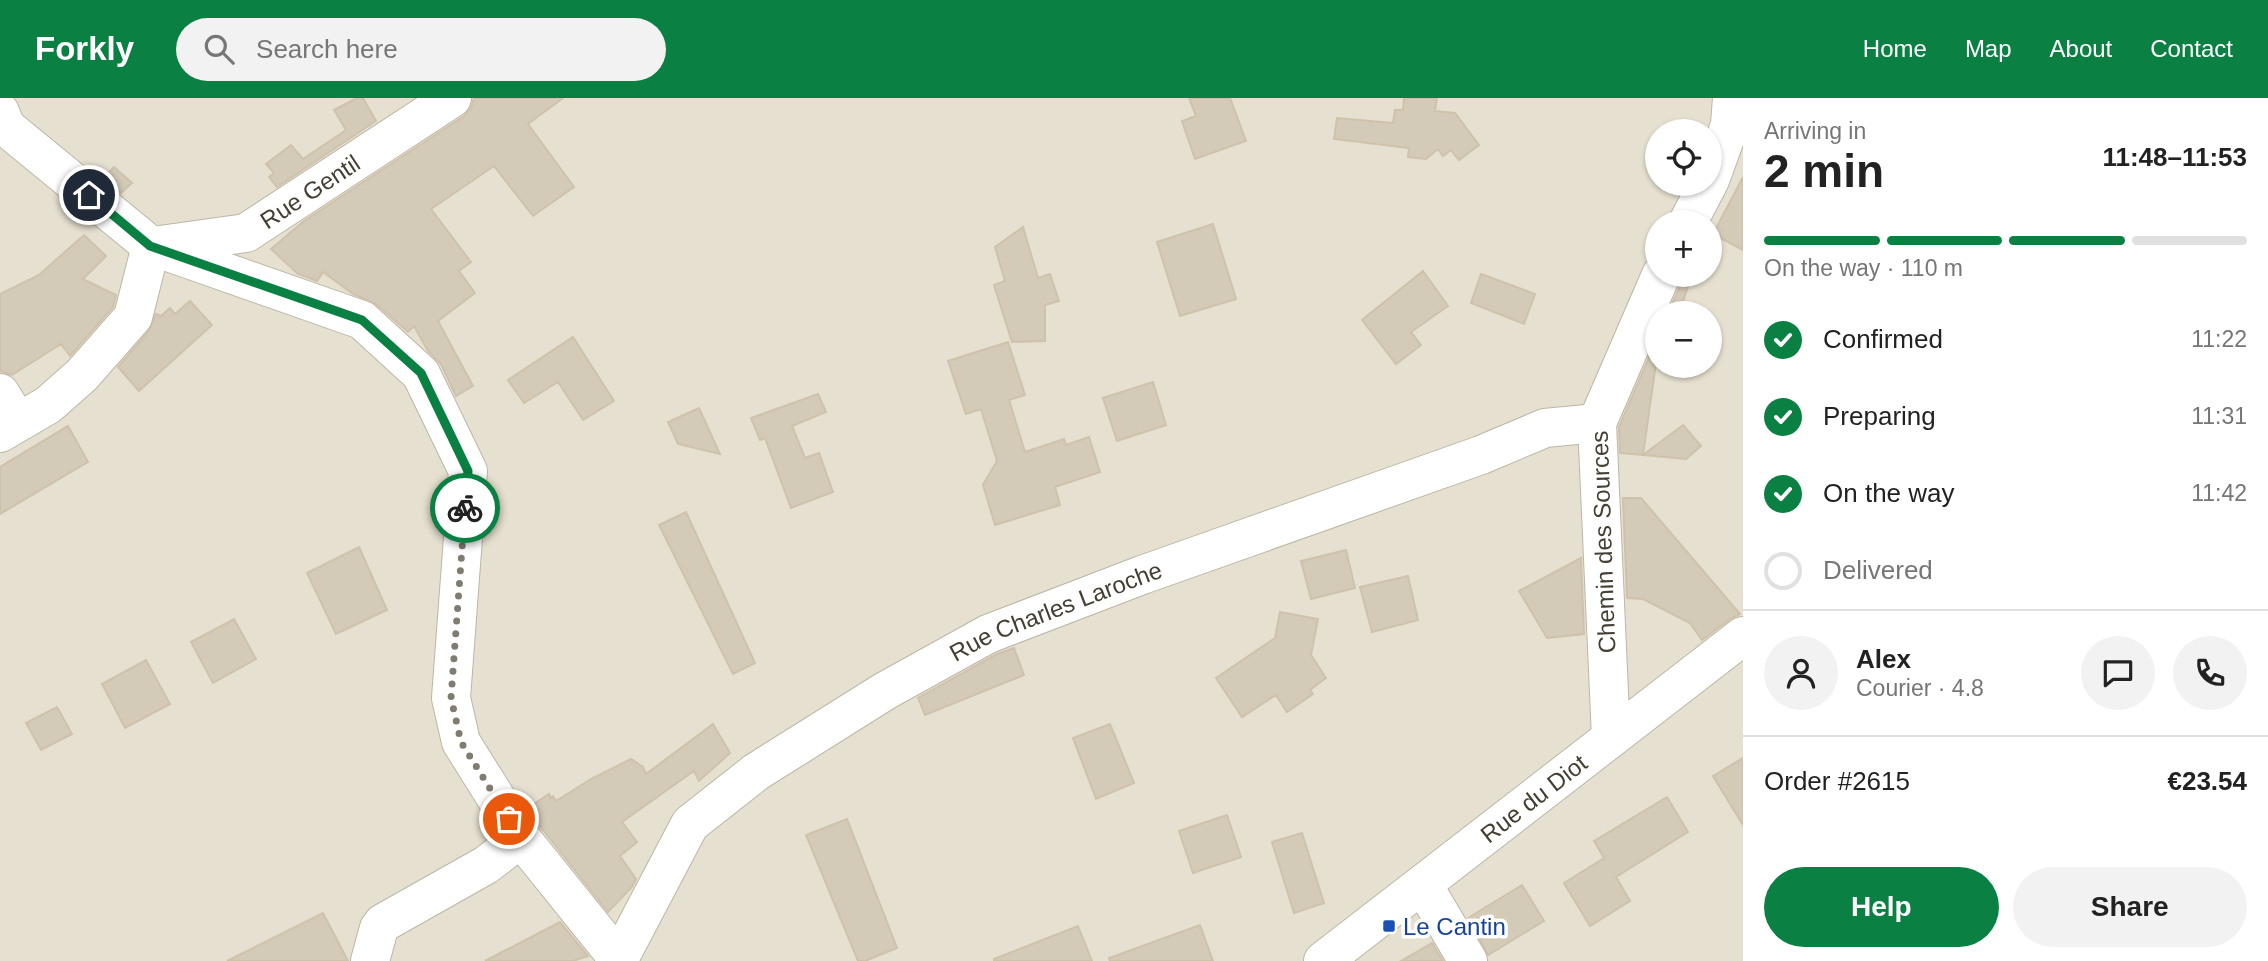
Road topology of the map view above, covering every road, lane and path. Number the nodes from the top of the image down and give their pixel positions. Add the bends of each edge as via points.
1 (452, 98) edge
2 (1732, 98) edge
3 (2, 122) edge
4 (1722, 147) edge
5 (150, 246) junction
6 (1656, 287) edge
7 (6, 416) edge
8 (1597, 423) junction
9 (1743, 636) edge
10 (1611, 738) junction
11 (522, 838) junction
12 (1423, 885) junction
13 (1330, 959) edge
14 (620, 960) edge
15 (370, 961) edge
16 (1468, 961) edge

1 - 5 street, Rue Gentil via 246,233
2 - 4 street
3 - 5 street
5 - 7 street via 133,317 82,375 48,405
5 - 11 street via 362,320 421,373 468,471 451,698 461,742
6 - 8 street, Chemin des Sources
8 - 10 street, Chemin des Sources
8 - 14 street, Rue Charles Laroche via 1545,428 988,634 885,691 757,772 690,824
9 - 10 street, Rue du Diot
10 - 12 street, Rue du Diot
11 - 14 street
11 - 15 street via 486,865 383,923
12 - 13 street, Rue du Diot
12 - 16 street

